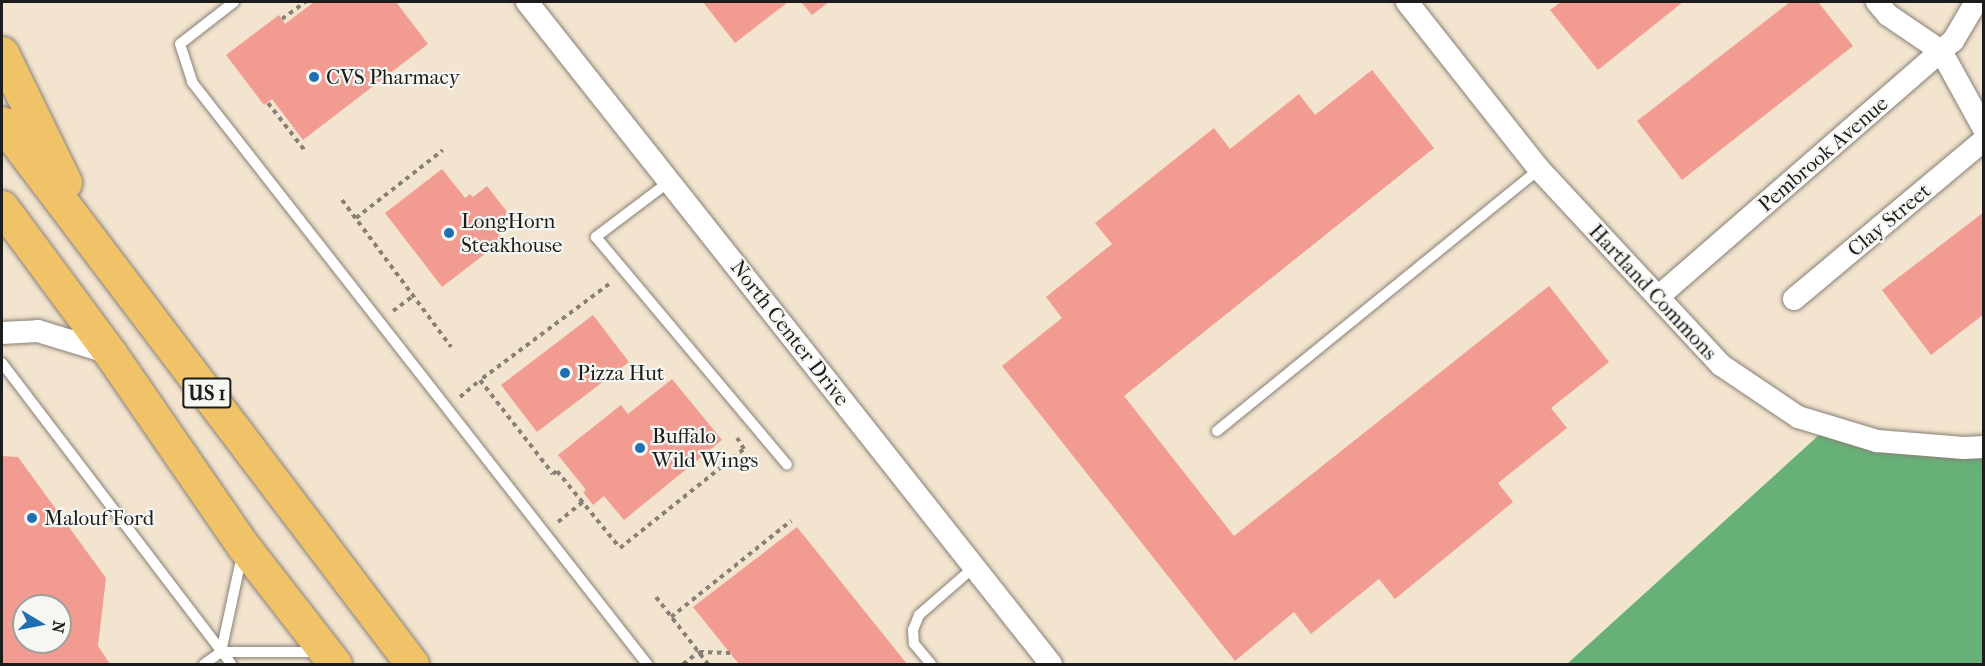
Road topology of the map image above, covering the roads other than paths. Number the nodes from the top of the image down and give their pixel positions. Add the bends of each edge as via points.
1 (234, 2) edge
2 (527, 2) edge
3 (1407, 2) edge
4 (1877, 2) edge
5 (1976, 2) edge
6 (1941, 51) junction
7 (2, 53) edge
8 (2, 123) edge
9 (1983, 129) edge
10 (1983, 140) edge
11 (1539, 169) junction
12 (670, 181) junction
13 (2, 207) edge
14 (97, 248) junction
15 (1658, 297) junction
16 (1794, 299) dead end
17 (2, 333) edge
18 (110, 352) junction
19 (2, 363) edge
20 (1217, 431) dead end
21 (1983, 447) edge
22 (787, 465) dead end
23 (244, 547) junction
24 (974, 568) junction
25 (221, 652) junction
26 (330, 658) edge
27 (204, 664) edge
28 (231, 664) edge
29 (412, 664) edge
30 (647, 664) edge
31 (931, 664) edge
32 (1051, 664) edge

1 - 30 lane via 180,44 192,82
2 - 12 street, North Center Drive
3 - 11 street, Hartland Commons
4 - 6 street via 1887,15
5 - 6 street, Pembrook Avenue via 1953,41
6 - 9 street
6 - 15 street, Pembrook Avenue
7 - 14 highway
8 - 14 highway, US 1
10 - 16 street, Clay Street
11 - 15 street, Hartland Commons
11 - 20 lane
12 - 22 lane via 596,237
12 - 24 street, North Center Drive
13 - 18 highway, US 1
14 - 29 highway, US 1
15 - 21 street, Hartland Commons via 1721,365 1798,417 1877,441
17 - 18 street via 38,332
18 - 23 highway, US 1
19 - 25 lane
23 - 25 lane
23 - 26 highway, US 1
24 - 31 lane via 919,615 913,630 914,644
24 - 32 street, North Center Drive
25 - 26 lane
25 - 27 lane
25 - 28 lane

